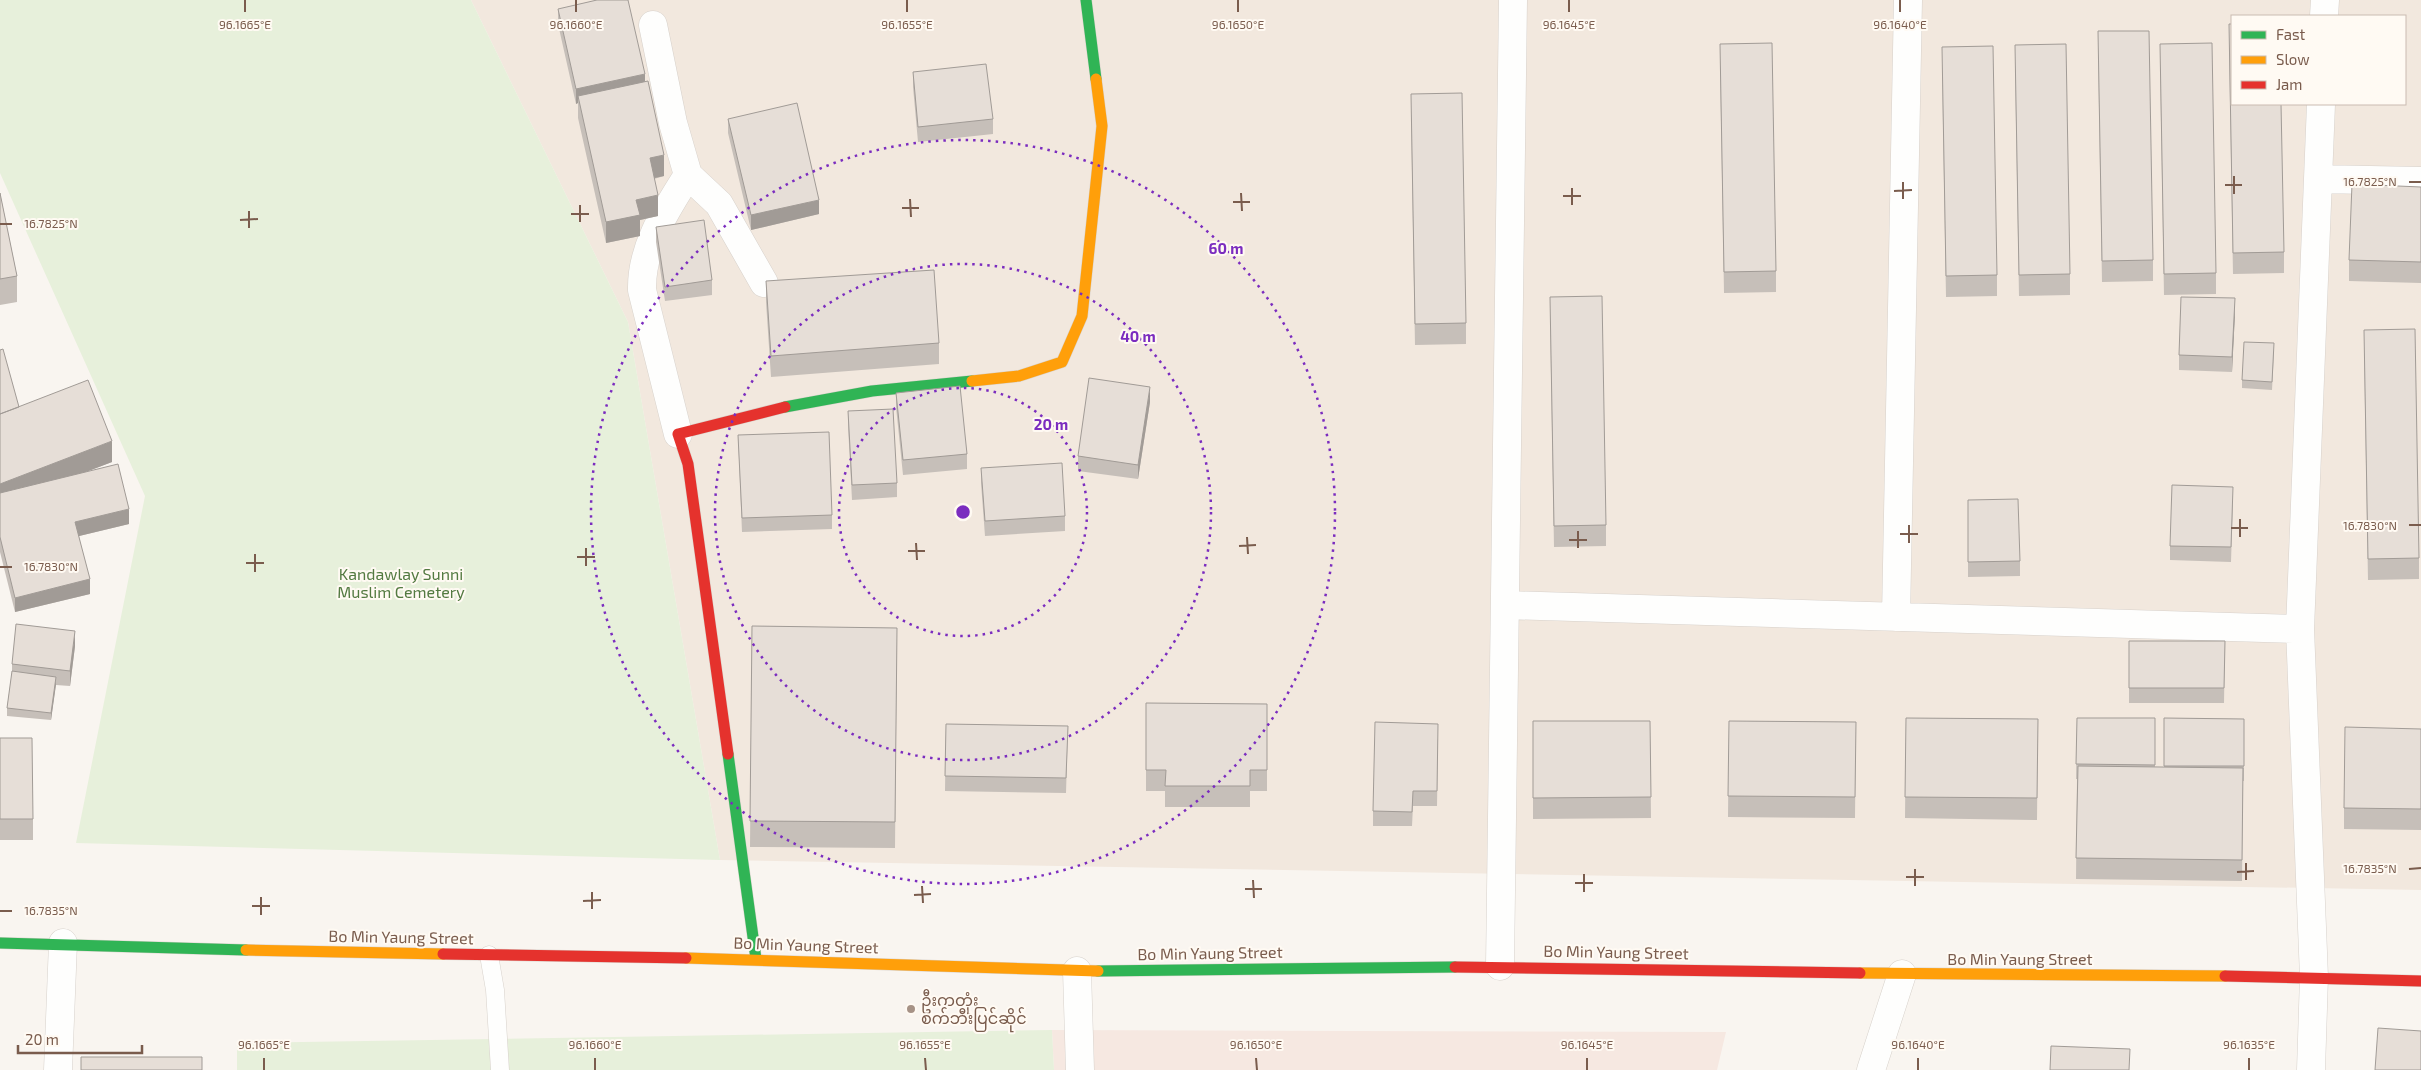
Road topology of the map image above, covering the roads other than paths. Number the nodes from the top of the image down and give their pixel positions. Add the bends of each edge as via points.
1 (1086, 0) edge
2 (1513, 0) edge
3 (1908, 0) edge
4 (2325, 0) edge
5 (2324, 15) edge
6 (653, 25) dead end
7 (2321, 105) edge
8 (688, 175) junction
9 (2318, 178) junction
10 (2421, 181) edge
11 (764, 283) edge
12 (678, 434) junction
13 (1504, 605) junction
14 (1896, 617) junction
15 (2300, 629) junction
16 (0, 943) edge
17 (63, 943) junction
18 (489, 955) junction
19 (756, 959) junction
20 (1500, 966) junction
21 (1077, 971) junction
22 (1902, 974) junction
23 (2314, 978) junction
24 (2421, 981) edge
25 (58, 1070) edge
26 (500, 1070) edge
27 (1080, 1070) edge
28 (1871, 1070) edge
29 (2312, 1070) edge

1 - 12 main road via 1102,126 1082,316 1062,362 1020,376 872,391 761,412
2 - 13 street
3 - 14 street
4 - 5 street
6 - 8 street via 673,123
7 - 9 street
8 - 11 street via 719,204
8 - 12 street via 653,237 642,273 642,290
9 - 10 street
9 - 15 street
12 - 19 main road via 688,464
13 - 14 street
13 - 20 street
14 - 15 street
15 - 23 street
16 - 17 main road, Bo Min Yaung Street
17 - 18 main road, Bo Min Yaung Street
17 - 25 street
18 - 19 main road, Bo Min Yaung Street
18 - 26 lane via 495,990
19 - 21 main road, Bo Min Yaung Street
20 - 21 main road, Bo Min Yaung Street
20 - 22 main road, Bo Min Yaung Street
21 - 27 street
22 - 23 main road, Bo Min Yaung Street
22 - 28 street
23 - 24 main road, Bo Min Yaung Street
23 - 29 street

